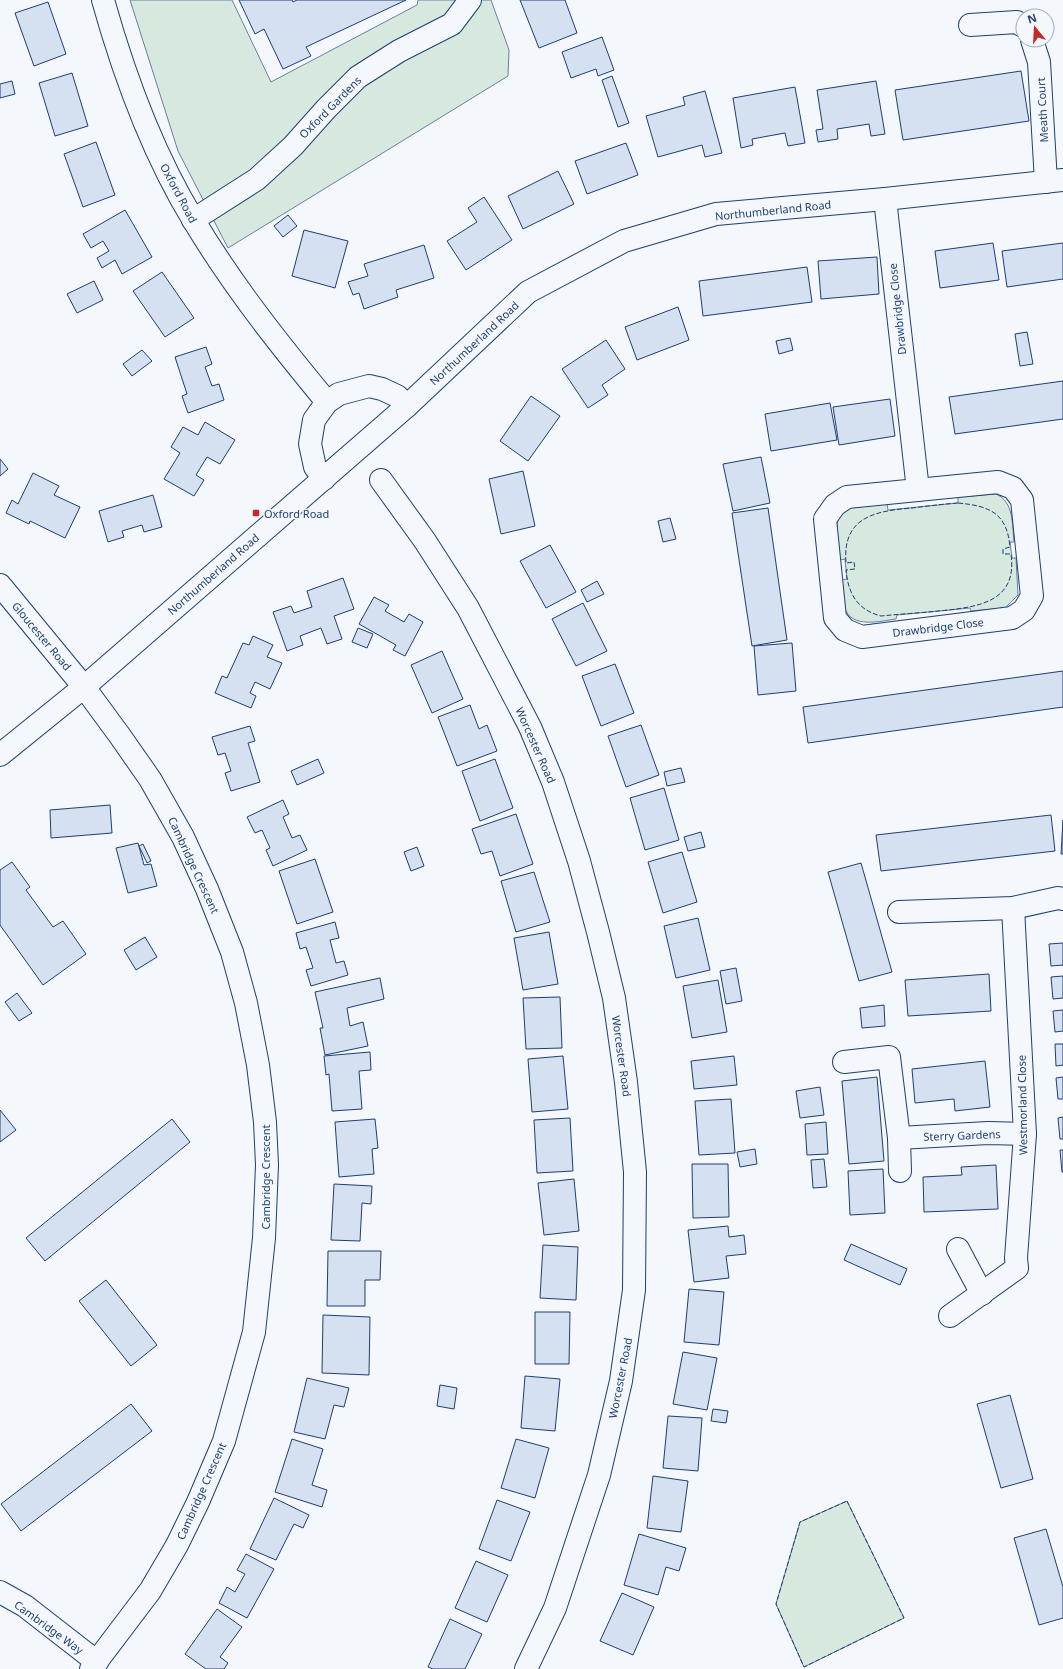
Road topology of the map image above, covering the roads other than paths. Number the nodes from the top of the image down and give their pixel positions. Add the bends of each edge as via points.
1 (103, 0) edge
2 (470, 0) edge
3 (1015, 22) edge
4 (970, 25) dead end
5 (1035, 48) edge
6 (1055, 181) edge
7 (885, 199) junction
8 (193, 220) junction
9 (327, 402) junction
10 (407, 406) junction
11 (324, 479) junction
12 (381, 480) dead end
13 (918, 490) junction
14 (0, 585) edge
15 (84, 686) junction
16 (0, 755) edge
17 (1063, 899) edge
18 (1014, 908) junction
19 (899, 912) dead end
20 (844, 1062) dead end
21 (1025, 1134) junction
22 (899, 1138) junction
23 (900, 1171) dead end
24 (958, 1248) dead end
25 (982, 1294) junction
26 (950, 1316) dead end
27 (0, 1592) edge
28 (94, 1666) edge
29 (526, 1669) edge

1 - 8 street, Oxford Road via 124,70 142,115
2 - 8 street, Oxford Gardens via 452,24 399,51 358,78 293,146 257,179
3 - 4 street
5 - 6 street, Meath Court via 1039,62
6 - 7 street, Northumberland Road
7 - 10 street, Northumberland Road via 716,214 624,240 528,292
7 - 13 street, Drawbridge Close
8 - 9 street, Oxford Road via 271,333
9 - 10 street via 339,394 369,386 397,396
9 - 11 street via 314,420 310,444 315,467
10 - 11 street, Northumberland Road
11 - 15 street, Northumberland Road
12 - 29 street, Worcester Road via 426,541 468,608 530,727 550,775 579,861 598,932 614,998 626,1082 635,1172 634,1290 621,1381 599,1475 555,1608
13 - 13 street, Drawbridge Close via 998,482 1013,488 1022,500 1032,596 1024,610 1012,618 862,637 845,630 835,618 825,519 835,505 847,497
14 - 15 street, Gloucester Road
15 - 16 street, Northumberland Road
15 - 28 street, Cambridge Crescent via 150,779 183,837 232,952 246,1003 258,1065 267,1165 264,1238 254,1332 224,1441 178,1545 150,1590
17 - 18 street
18 - 19 street
18 - 21 street, Westmorland Close
20 - 22 street via 890,1057
21 - 22 street, Sterry Gardens
21 - 25 street, Westmorland Close via 1017,1268
22 - 23 street
24 - 25 street
25 - 26 street, Westmorland Close
27 - 28 street, Cambridge Way via 24,1606

